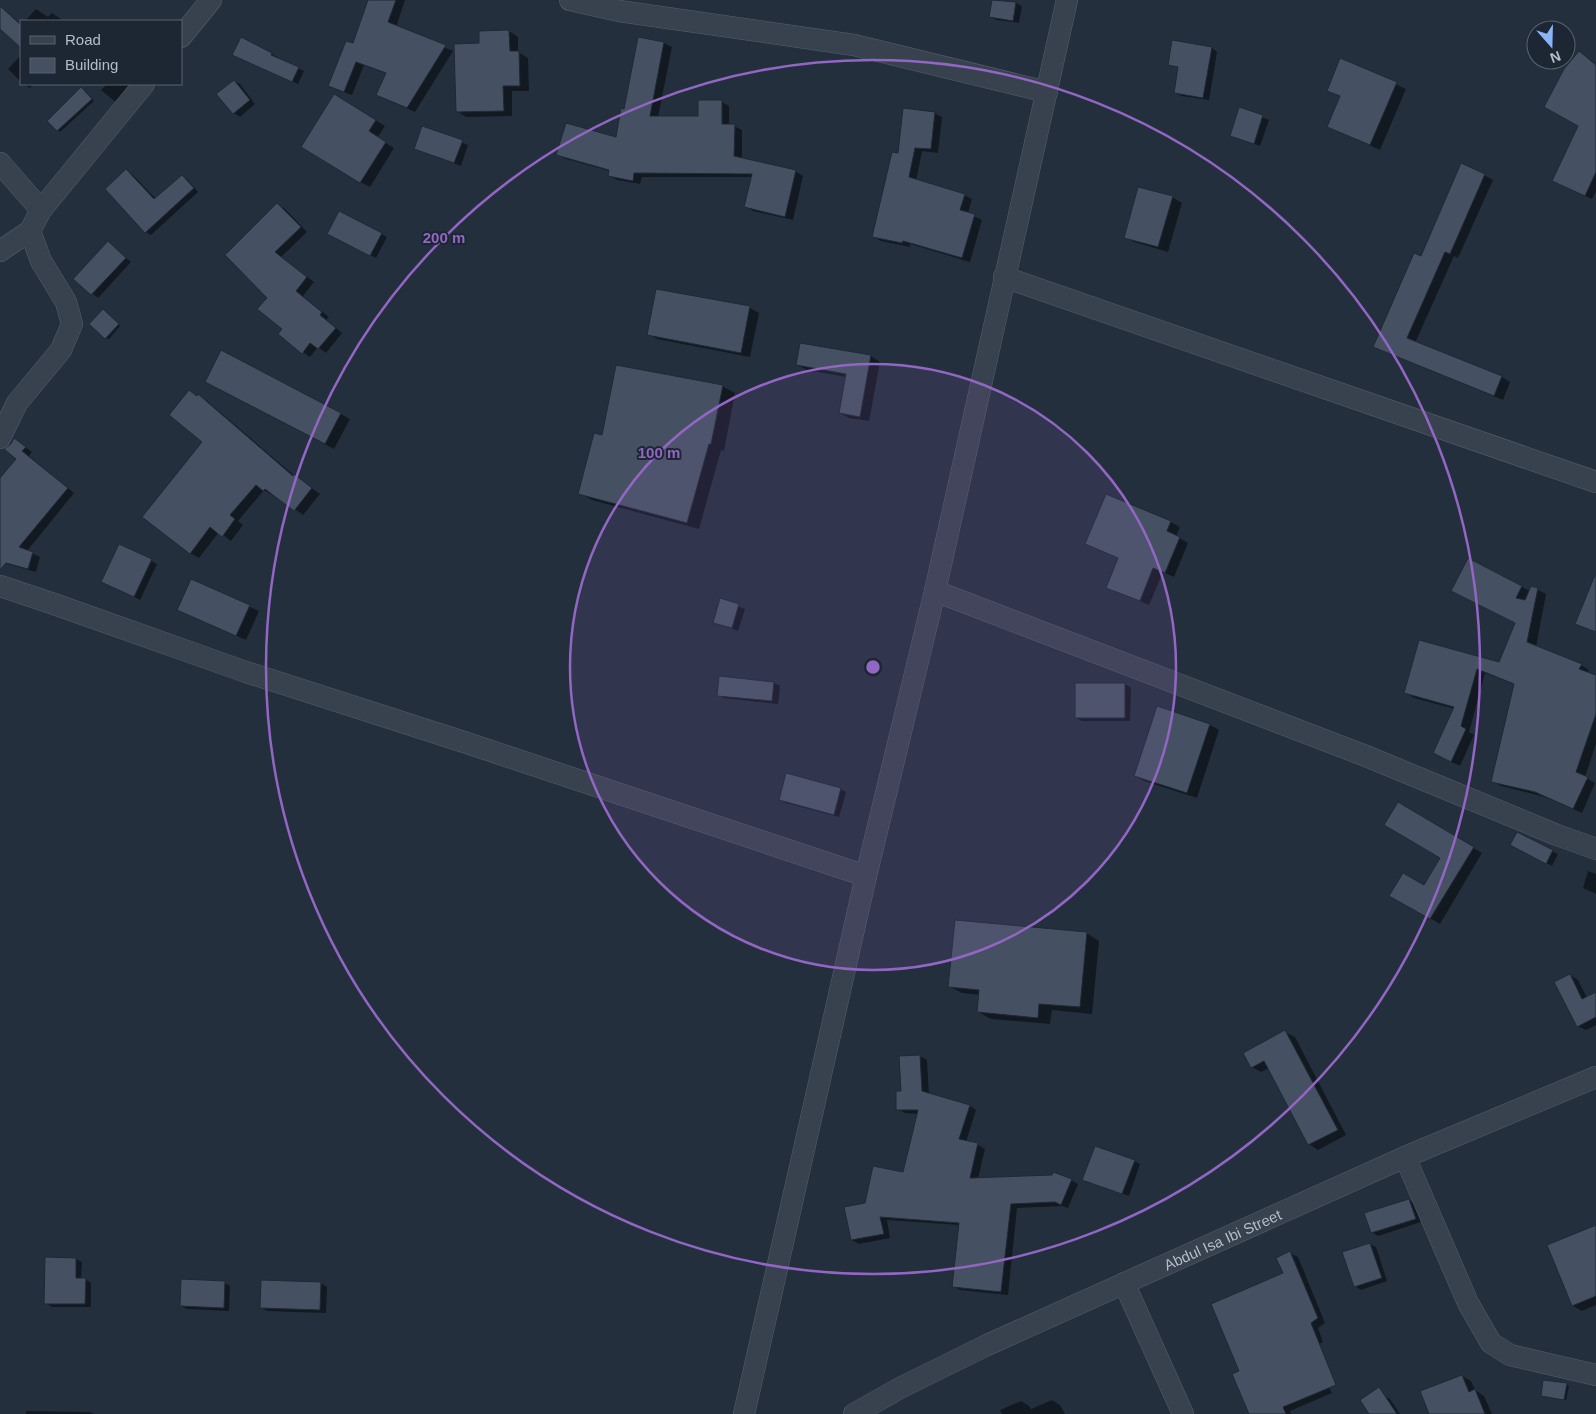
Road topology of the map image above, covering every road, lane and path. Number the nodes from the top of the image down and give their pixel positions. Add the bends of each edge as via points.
1 (210, 0) edge
2 (570, 0) edge
3 (1068, 0) edge
4 (620, 6) edge
5 (182, 37) edge
6 (143, 85) edge
7 (1047, 92) junction
8 (0, 163) edge
9 (40, 210) junction
10 (30, 231) junction
11 (0, 251) edge
12 (1004, 277) junction
13 (0, 438) edge
14 (1596, 482) edge
15 (0, 586) edge
16 (935, 591) junction
17 (1596, 849) edge
18 (866, 876) junction
19 (1596, 1077) edge
20 (1405, 1156) junction
21 (1124, 1284) junction
22 (1596, 1375) edge
23 (744, 1414) edge
24 (854, 1414) edge
25 (1183, 1414) edge

1 - 5 street
2 - 4 street
3 - 7 street
4 - 7 street via 854,45
6 - 9 street
7 - 12 street
8 - 9 street
9 - 10 street
10 - 11 street
10 - 13 street via 66,302 72,324 61,350 17,402
12 - 14 street
12 - 16 street
15 - 18 street via 246,672
16 - 17 street via 1347,749
16 - 18 street
18 - 23 street
19 - 20 street, Abdul Isa Ibi Street
20 - 21 street, Abdul Isa Ibi Street
20 - 22 street via 1468,1303 1491,1343 1510,1355
21 - 24 street, Abdul Isa Ibi Street via 934,1371
21 - 25 street

